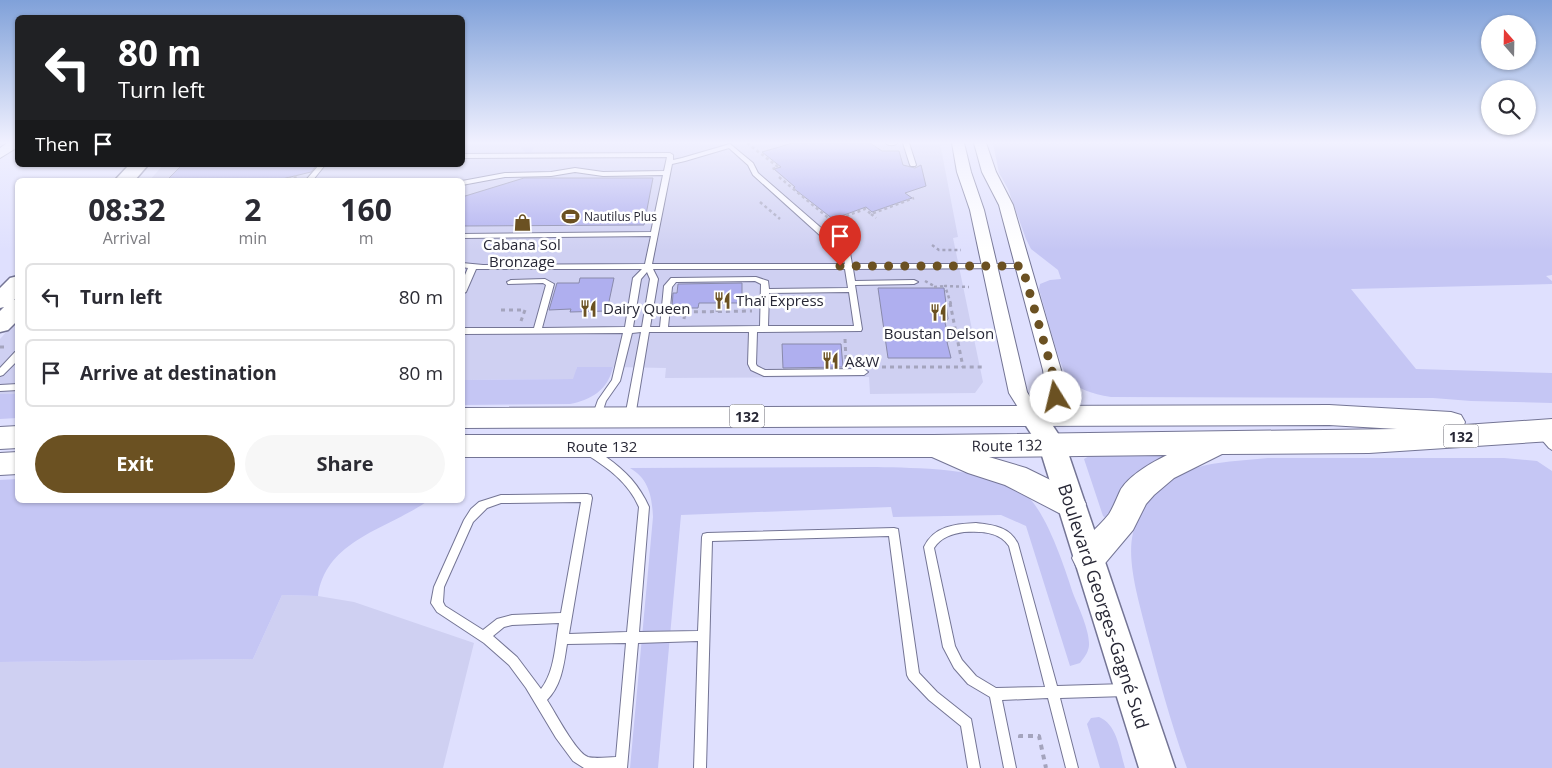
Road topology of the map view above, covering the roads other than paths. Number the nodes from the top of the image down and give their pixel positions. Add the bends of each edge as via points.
1 (484, 179) edge
2 (666, 179) edge
3 (761, 179) edge
4 (966, 179) edge
5 (992, 179) edge
6 (465, 182) edge
7 (655, 234) junction
8 (465, 236) edge
9 (465, 265) edge
10 (473, 266) junction
11 (850, 266) junction
12 (990, 266) junction
13 (1022, 266) junction
14 (648, 267) junction
15 (511, 282) dead end
16 (914, 282) dead end
17 (465, 285) edge
18 (852, 286) junction
19 (765, 291) junction
20 (11, 293) edge
21 (0, 325) edge
22 (764, 329) junction
23 (627, 330) junction
24 (645, 330) junction
25 (664, 330) junction
26 (753, 330) junction
27 (465, 331) edge
28 (537, 331) junction
29 (15, 357) edge
30 (864, 372) dead end
31 (0, 373) edge
32 (15, 387) edge
33 (0, 388) edge
34 (1043, 415) junction
35 (597, 417) junction
36 (630, 417) junction
37 (465, 418) edge
38 (1546, 432) edge
39 (15, 437) edge
40 (0, 438) edge
41 (1218, 443) junction
42 (1052, 444) junction
43 (465, 446) edge
44 (581, 446) junction
45 (933, 446) junction
46 (15, 463) edge
47 (0, 464) edge
48 (1070, 504) junction
49 (1089, 558) junction
50 (566, 618) junction
51 (705, 636) junction
52 (483, 637) junction
53 (633, 637) junction
54 (562, 639) junction
55 (1132, 690) junction
56 (1054, 692) junction
57 (995, 694) junction
58 (540, 699) junction
59 (622, 766) edge
60 (700, 768) edge
61 (974, 768) edge
62 (1010, 768) edge
63 (1072, 768) edge
64 (1157, 768) edge

1 - 6 lane
2 - 7 lane
3 - 11 lane via 846,252
4 - 12 street
5 - 13 street via 1006,205
7 - 8 lane
7 - 14 lane
9 - 10 lane
10 - 14 lane
10 - 17 lane
11 - 12 lane
11 - 14 lane
11 - 18 lane
12 - 13 lane
12 - 34 street via 1018,393
13 - 34 street via 1055,384
14 - 23 lane via 637,278
14 - 24 lane via 654,279
15 - 28 lane via 545,281 550,284
16 - 18 lane
18 - 19 lane
18 - 22 lane via 858,329
19 - 22 lane
19 - 25 lane via 765,284 756,279 674,280 668,286
20 - 21 street
22 - 26 lane
23 - 24 lane
23 - 28 lane
23 - 35 lane via 616,381 602,400
24 - 25 lane
24 - 36 lane
25 - 26 lane
26 - 30 lane via 752,364 764,373
27 - 28 lane
29 - 31 lane
32 - 33 lane
34 - 36 highway, Route 132 / 132
34 - 38 highway, Route 132 / 132 via 1329,415
34 - 42 street, Boulevard Georges-Gagné Sud
35 - 36 highway, Route 132 / 132
35 - 37 highway, Route 132 / 132
38 - 41 highway, Route 132 / 132 via 1369,442
39 - 40 highway
41 - 42 highway, Route 132 / 132
41 - 49 highway via 1163,470 1143,486 1133,497 1122,521
42 - 45 highway, Route 132 / 132
42 - 48 street, Boulevard Georges-Gagné Sud
43 - 44 highway, Route 132 / 132
44 - 45 highway, Route 132 / 132
44 - 53 lane via 626,477 644,507
45 - 48 highway via 1016,476
46 - 47 highway
48 - 49 street, Boulevard Georges-Gagné Sud
49 - 55 street, Boulevard Georges-Gagné Sud
50 - 52 lane via 512,620 501,623
50 - 52 lane via 587,498 501,499 483,506 469,520 437,596 441,609
50 - 54 lane
51 - 53 lane
51 - 60 lane
51 - 61 lane via 707,537 894,532 914,675 933,696 967,723
52 - 58 lane via 513,661
53 - 54 lane
53 - 59 lane
54 - 58 lane via 556,674 548,693
55 - 56 lane
55 - 64 street, Boulevard Georges-Gagné Sud
56 - 57 lane
56 - 57 lane via 1012,542 997,530 948,530 934,538 929,548 949,647 966,674
56 - 63 lane
57 - 62 lane
58 - 59 lane via 577,757 587,762

